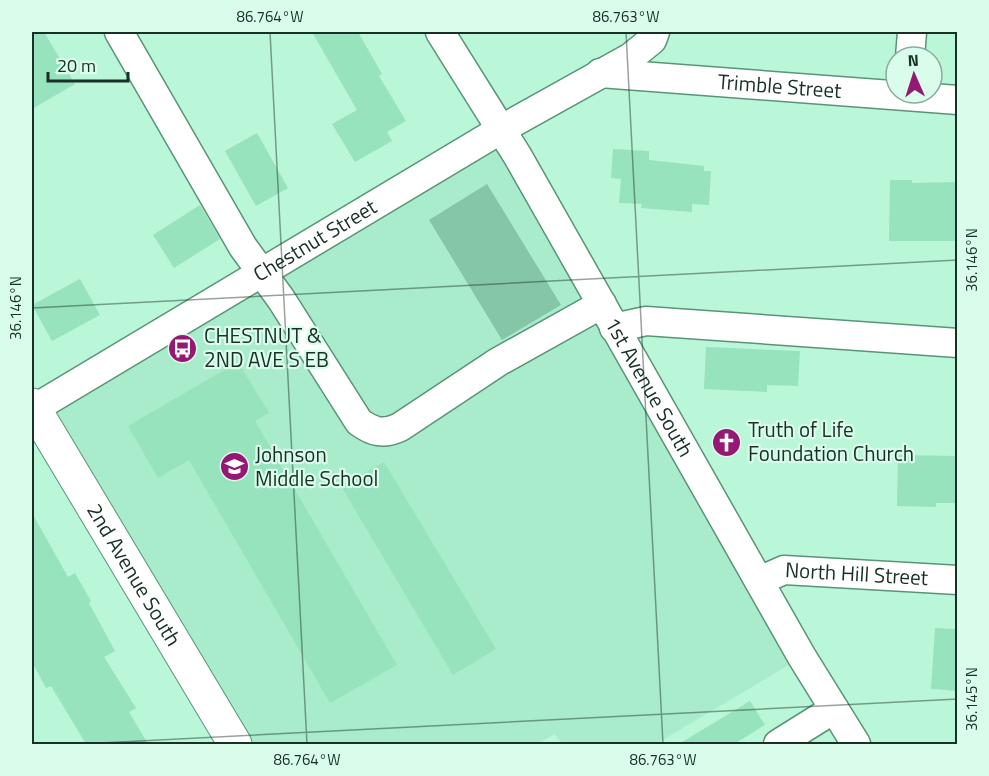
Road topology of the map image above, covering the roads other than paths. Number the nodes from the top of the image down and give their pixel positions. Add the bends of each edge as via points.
1 (119, 32) edge
2 (440, 32) edge
3 (655, 32) edge
4 (600, 73) junction
5 (884, 92) edge
6 (500, 130) junction
7 (262, 273) junction
8 (608, 316) junction
9 (957, 343) edge
10 (32, 408) edge
11 (957, 580) edge
12 (759, 581) junction
13 (834, 709) junction
14 (235, 744) edge
15 (778, 744) edge
16 (856, 744) edge

1 - 7 street via 243,247
2 - 6 street, 1st Avenue South
3 - 4 street, Chestnut Street via 652,40 631,57
4 - 5 street, Trimble Street
4 - 6 street, Chestnut Street
6 - 7 street, Chestnut Street
6 - 8 street, 1st Avenue South
7 - 8 street via 359,422 380,432 399,427 498,362
7 - 10 street, Chestnut Street
8 - 9 street
8 - 12 street, 1st Avenue South
10 - 14 main road, 2nd Avenue South
11 - 12 street, North Hill Street via 784,570
12 - 13 street, 1st Avenue South
13 - 15 street
13 - 16 street, 1st Avenue South

